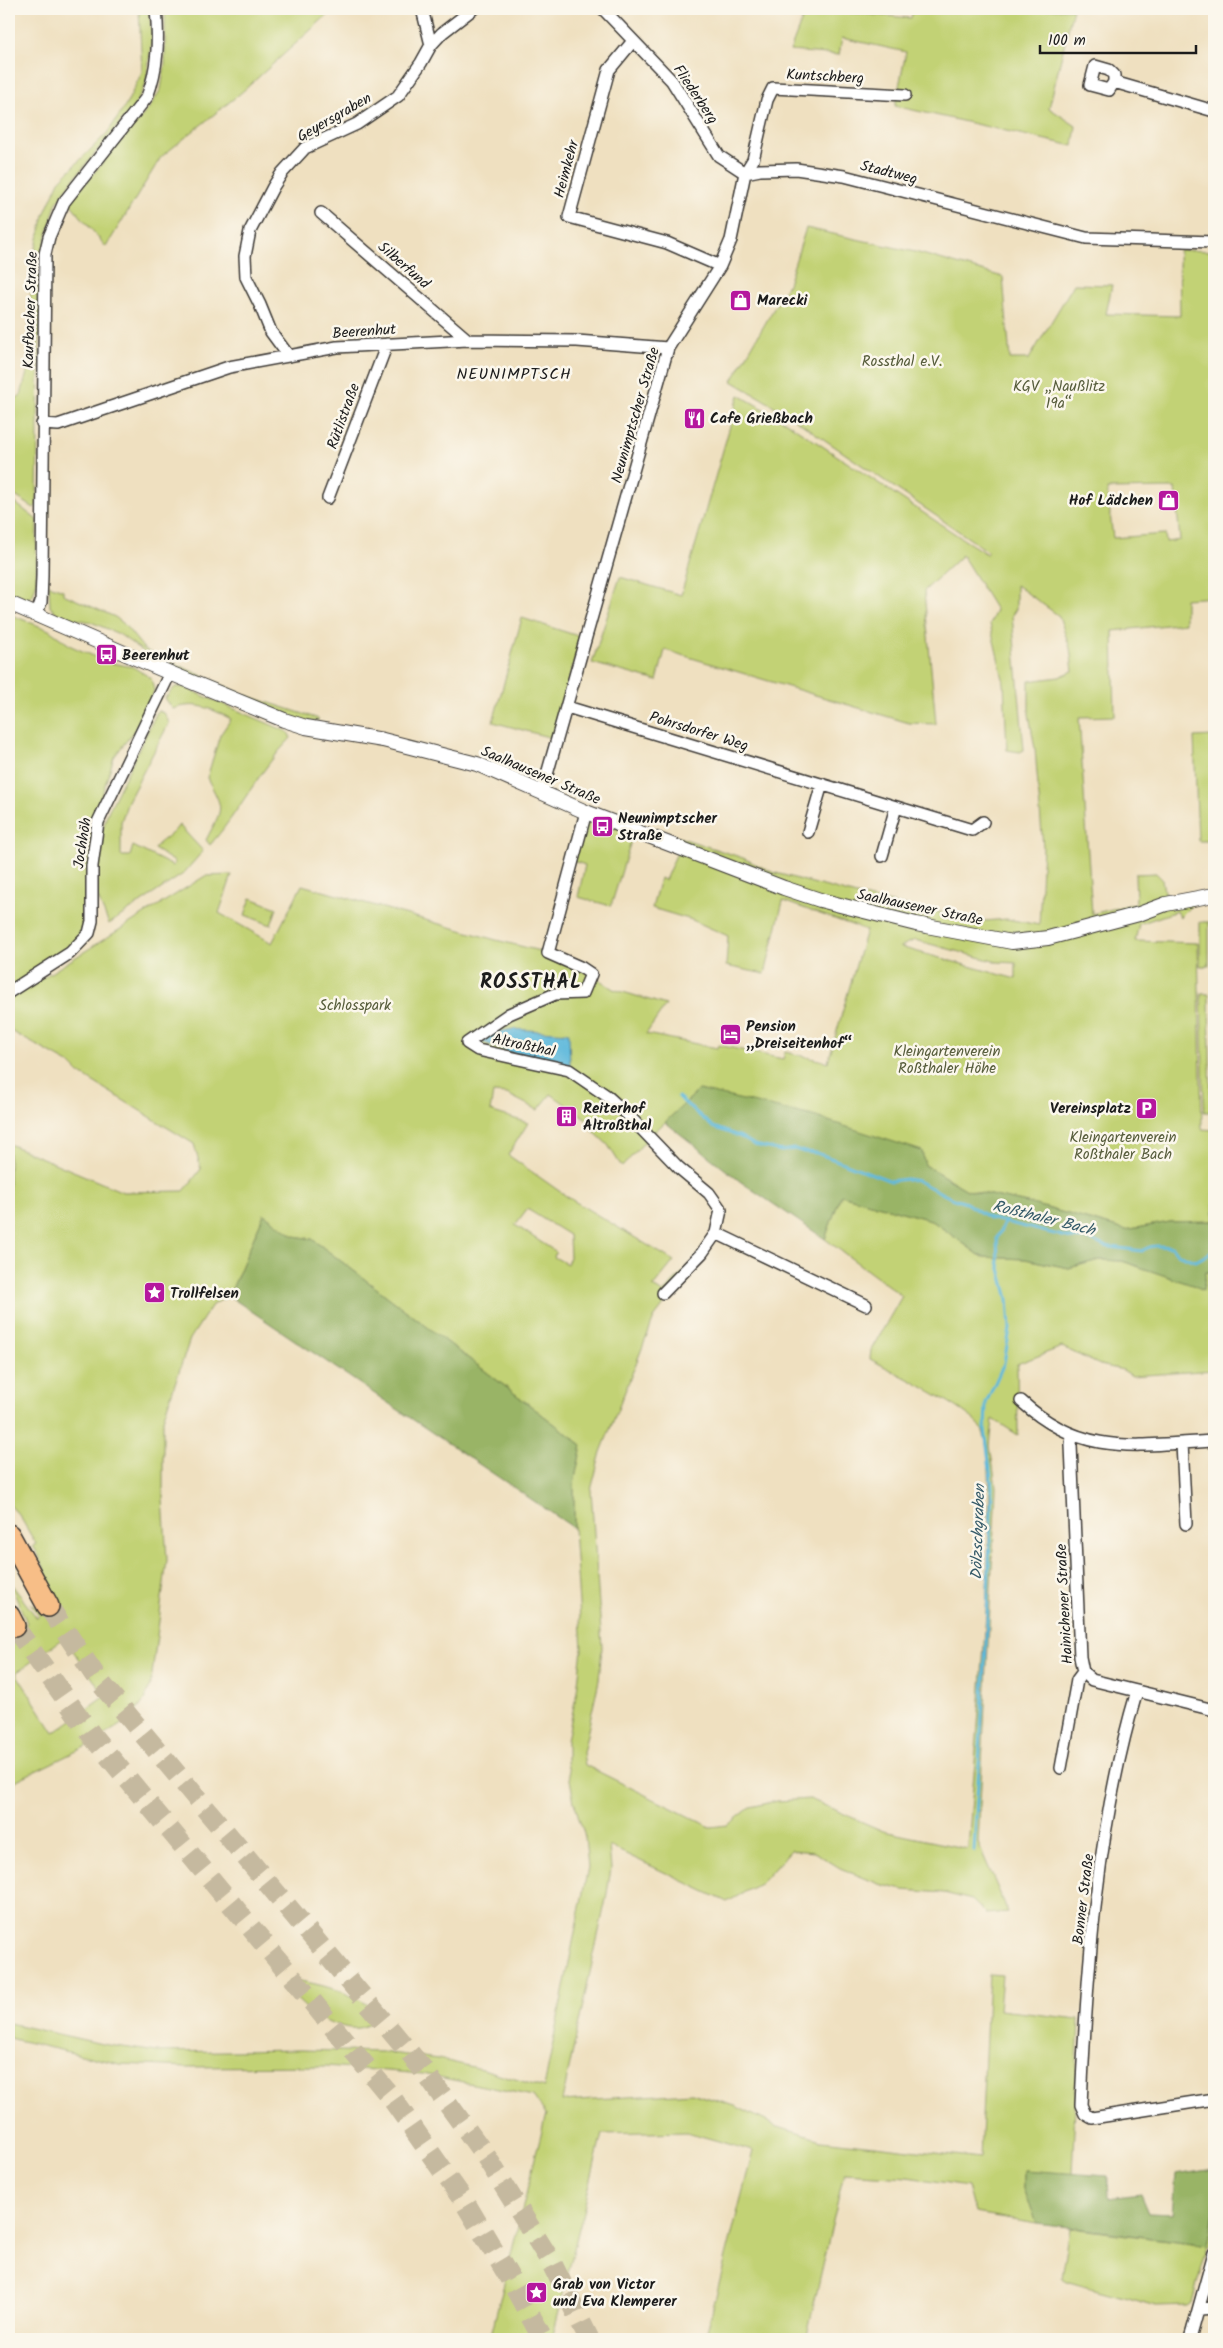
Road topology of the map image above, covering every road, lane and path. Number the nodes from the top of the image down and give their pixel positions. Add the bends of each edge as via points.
1 (156, 9) edge
2 (473, 9) edge
3 (603, 9) edge
4 (422, 11) edge
5 (633, 41) junction
6 (431, 45) junction
7 (1114, 82) dead end
8 (905, 94) dead end
9 (1214, 111) edge
10 (745, 173) junction
11 (321, 213) dead end
12 (1214, 242) edge
13 (720, 266) junction
14 (468, 340) junction
15 (387, 344) junction
16 (668, 348) junction
17 (288, 355) junction
18 (42, 424) junction
19 (328, 498) dead end
20 (9, 603) edge
21 (36, 615) junction
22 (170, 673) junction
23 (567, 707) junction
24 (822, 784) junction
25 (542, 792) junction
26 (896, 807) junction
27 (586, 812) junction
28 (983, 822) dead end
29 (808, 832) dead end
30 (882, 856) dead end
31 (1214, 895) edge
32 (9, 992) edge
33 (716, 1233) junction
34 (663, 1293) dead end
35 (866, 1306) dead end
36 (1021, 1401) dead end
37 (1072, 1436) junction
38 (1214, 1441) edge
39 (1182, 1443) junction
40 (1186, 1524) dead end
41 (9, 1535) edge
42 (48, 1606) tunnel mouth
43 (1083, 1672) junction
44 (1137, 1691) junction
45 (1214, 1710) edge
46 (1061, 1768) dead end
47 (1214, 2099) edge
48 (1214, 2253) edge
49 (1214, 2308) edge
50 (1200, 2309) junction
51 (1190, 2339) edge

1 - 18 street, Kaufbacher Straße via 159,41 153,81 147,97 64,202 49,237 45,254
2 - 6 street
3 - 5 street, Fliederberg
4 - 6 street
5 - 10 street, Fliederberg via 672,81 719,156
5 - 13 street, Heimkehr via 609,70 569,217 666,243
6 - 17 street, Geyersgraben via 398,96 357,124 306,148 300,154 282,173 250,230 245,256 246,277 271,332
7 - 9 street
8 - 10 street, Kuntschberg via 773,88 767,100 753,160
10 - 12 street, Stadtweg via 796,169 844,176 1086,238
10 - 13 street, Neunimptscher Straße via 738,214
11 - 14 street, Silberfund
13 - 16 street, Neunimptscher Straße
14 - 15 street, Beerenhut
14 - 16 street, Beerenhut via 577,341
15 - 17 street, Beerenhut
15 - 19 street, Rütlistraße
16 - 23 street, Neunimptscher Straße
17 - 18 street, Beerenhut via 229,367 58,425
18 - 21 street, Kaufbacher Straße via 42,576 41,602
20 - 21 street, Saalhausener Straße
21 - 22 street, Saalhausener Straße
22 - 25 street, Saalhausener Straße via 306,727 384,740 477,764
22 - 32 street, Jochhöh via 98,822 89,933 70,953
23 - 24 street, Pohrsdorfer Weg
23 - 25 street, Neunimptscher Straße
24 - 26 street, Pohrsdorfer Weg
24 - 29 street
25 - 27 street, Saalhausener Straße
26 - 28 street, Pohrsdorfer Weg via 972,830
26 - 30 street
27 - 31 street, Saalhausener Straße via 820,900 925,926 1012,942 1048,938 1166,904
27 - 33 street, Altroßthal via 548,953 592,974 583,993 555,994 509,1014 467,1043 478,1050 569,1070 607,1096 679,1168 709,1193 721,1210
33 - 34 street, Altroßthal via 702,1253
33 - 35 street
36 - 37 street via 1040,1418
37 - 39 street via 1103,1444 1132,1446
37 - 43 street, Hainichener Straße
38 - 39 street
39 - 40 street
41 - 42 highway
43 - 44 street via 1092,1680
43 - 46 street, Hainichener Straße via 1077,1680
44 - 45 street
44 - 47 street, Bonner Straße via 1111,1808 1095,1905 1085,2014 1082,2105 1085,2114 1092,2118
48 - 50 street
49 - 50 street
50 - 51 street

